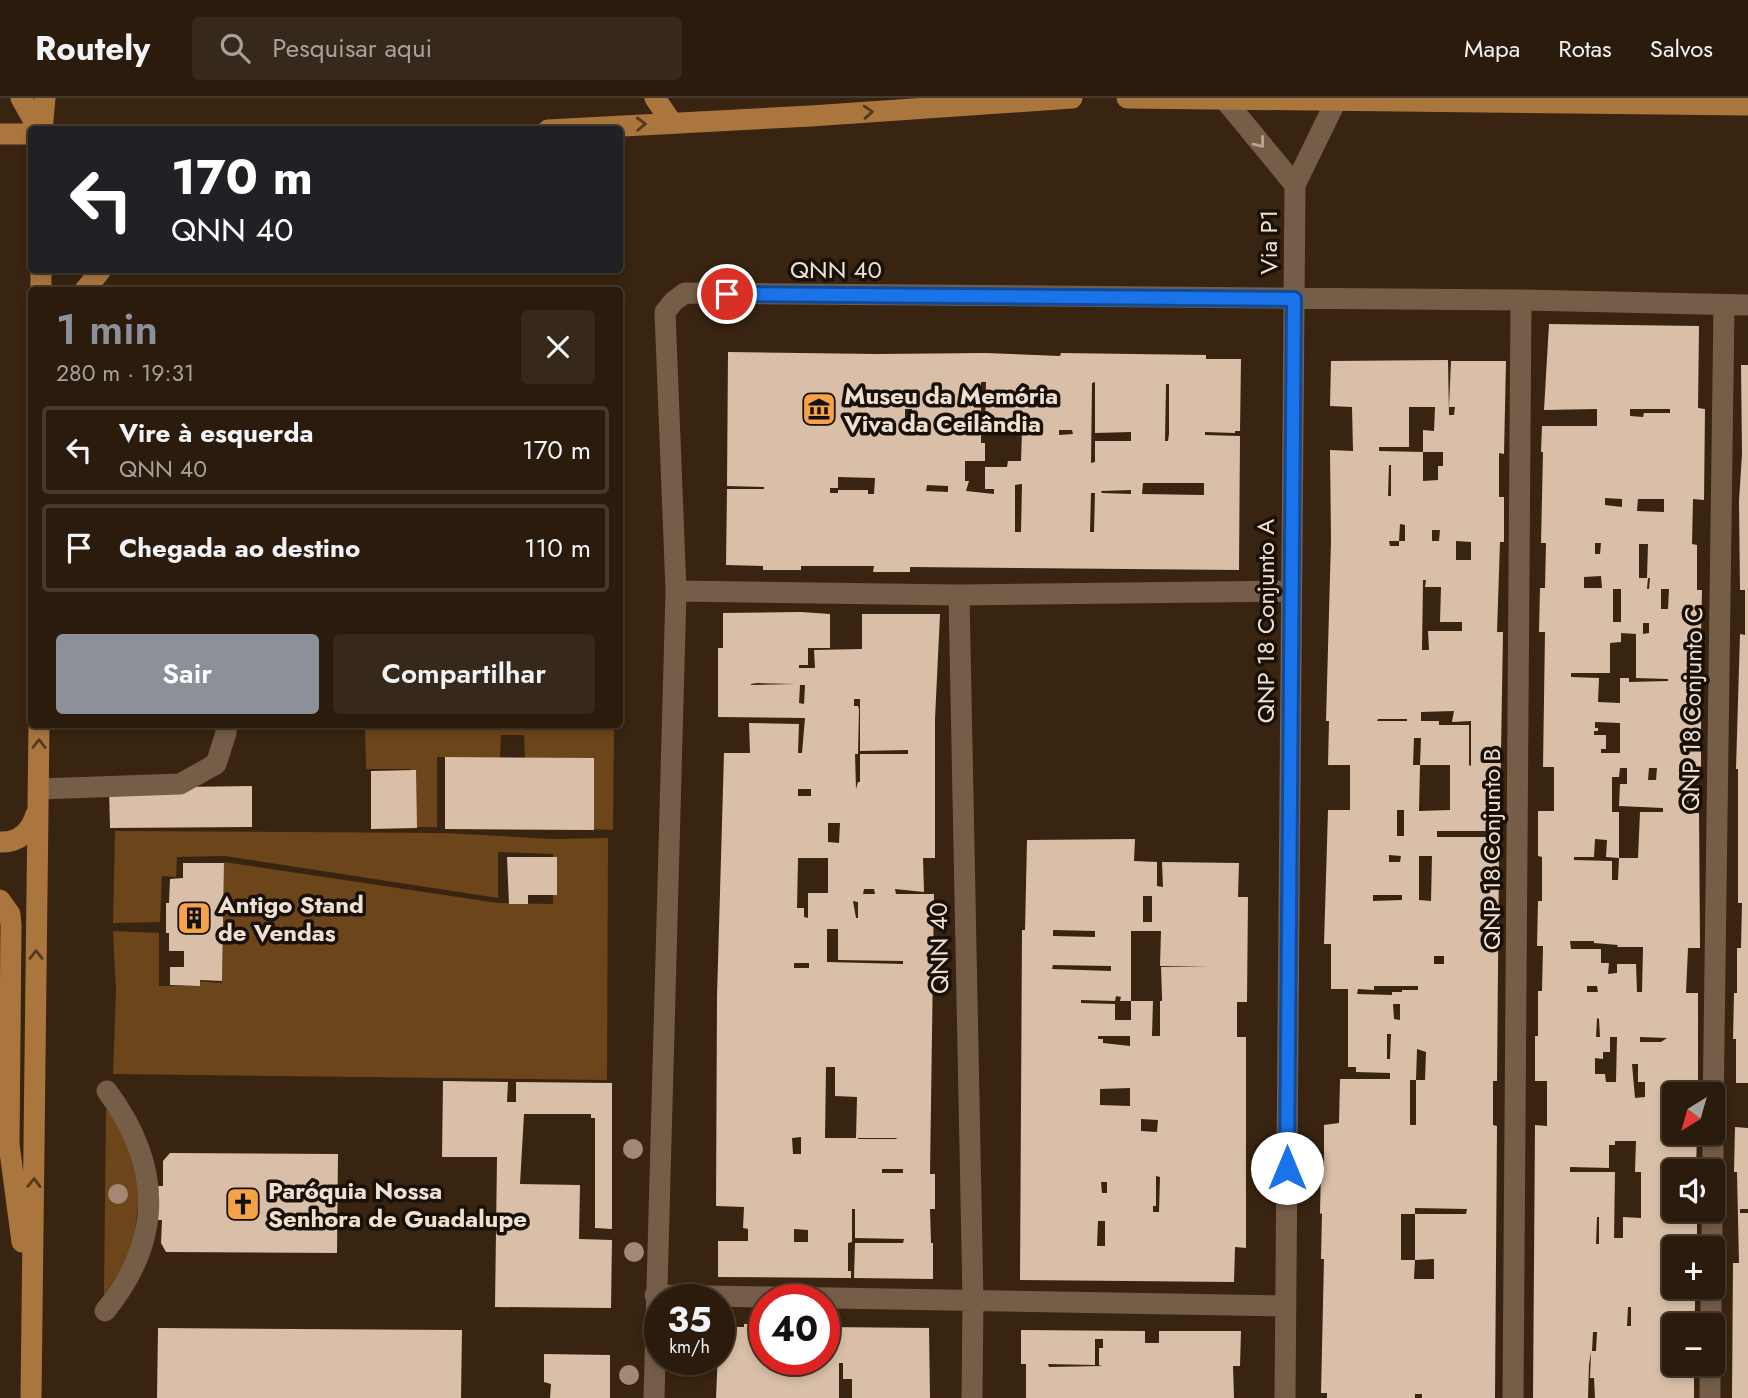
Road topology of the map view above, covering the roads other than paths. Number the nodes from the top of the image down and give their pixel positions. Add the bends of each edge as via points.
1 (21, 98) edge
2 (45, 98) edge
3 (655, 98) edge
4 (1072, 98) edge
5 (1127, 98) edge
6 (1225, 100) junction
7 (1336, 100) junction
8 (1748, 105) edge
9 (672, 123) junction
10 (38, 126) edge
11 (42, 126) edge
12 (601, 126) edge
13 (0, 134) edge
14 (28, 134) edge
15 (1295, 185) junction
16 (99, 273) edge
17 (87, 287) edge
18 (1294, 299) junction
19 (1521, 300) junction
20 (1724, 304) junction
21 (1748, 304) edge
22 (676, 591) junction
23 (1291, 591) junction
24 (959, 595) junction
25 (39, 728) edge
26 (226, 728) edge
27 (38, 789) junction
28 (36, 813) junction
29 (0, 842) edge
30 (0, 900) edge
31 (1713, 1082) edge
32 (107, 1091) dead end
33 (655, 1284) edge
34 (735, 1296) edge
35 (973, 1300) junction
36 (1286, 1306) junction
37 (105, 1311) dead end
38 (32, 1313) junction
39 (654, 1375) edge
40 (1710, 1376) edge
41 (32, 1398) edge
42 (654, 1398) edge
43 (972, 1398) edge
44 (1285, 1398) edge
45 (1513, 1398) edge
46 (1710, 1398) edge

1 - 10 main road
2 - 11 main road
3 - 9 main road
9 -> 4 main road
5 - 6 main road
6 - 7 main road
6 -> 15 street, Via P1
7 - 8 main road
7 - 15 street, Via P1
12 -> 9 main road
13 - 14 main road
15 - 18 street, Via P1
16 - 17 main road
18 - 19 street
18 - 22 street, QNN 40 via 685,293 665,312
18 - 23 street, QNP 18 Conjunto A
19 - 20 street
19 - 45 street, QNP 18 Conjunto B
20 - 21 street
20 - 31 street, QNP 18 Conjunto C
22 - 24 street
22 - 33 street, QNN 40
23 - 24 street
23 - 36 street, QNP 18 Conjunto A
24 - 35 street, QNN 40
27 -> 25 main road
26 - 27 street via 216,764 180,784
27 - 28 main road
28 - 29 main road via 27,832
38 -> 28 main road
30 - 38 main road via 11,926 9,1144
32 - 37 street via 134,1132 149,1203 136,1261
34 - 35 street
35 - 36 street
35 - 43 street, QNN 40
36 - 44 street, QNP 18 Conjunto A
38 - 41 main road
39 - 42 street, QNN 40
40 - 46 street

